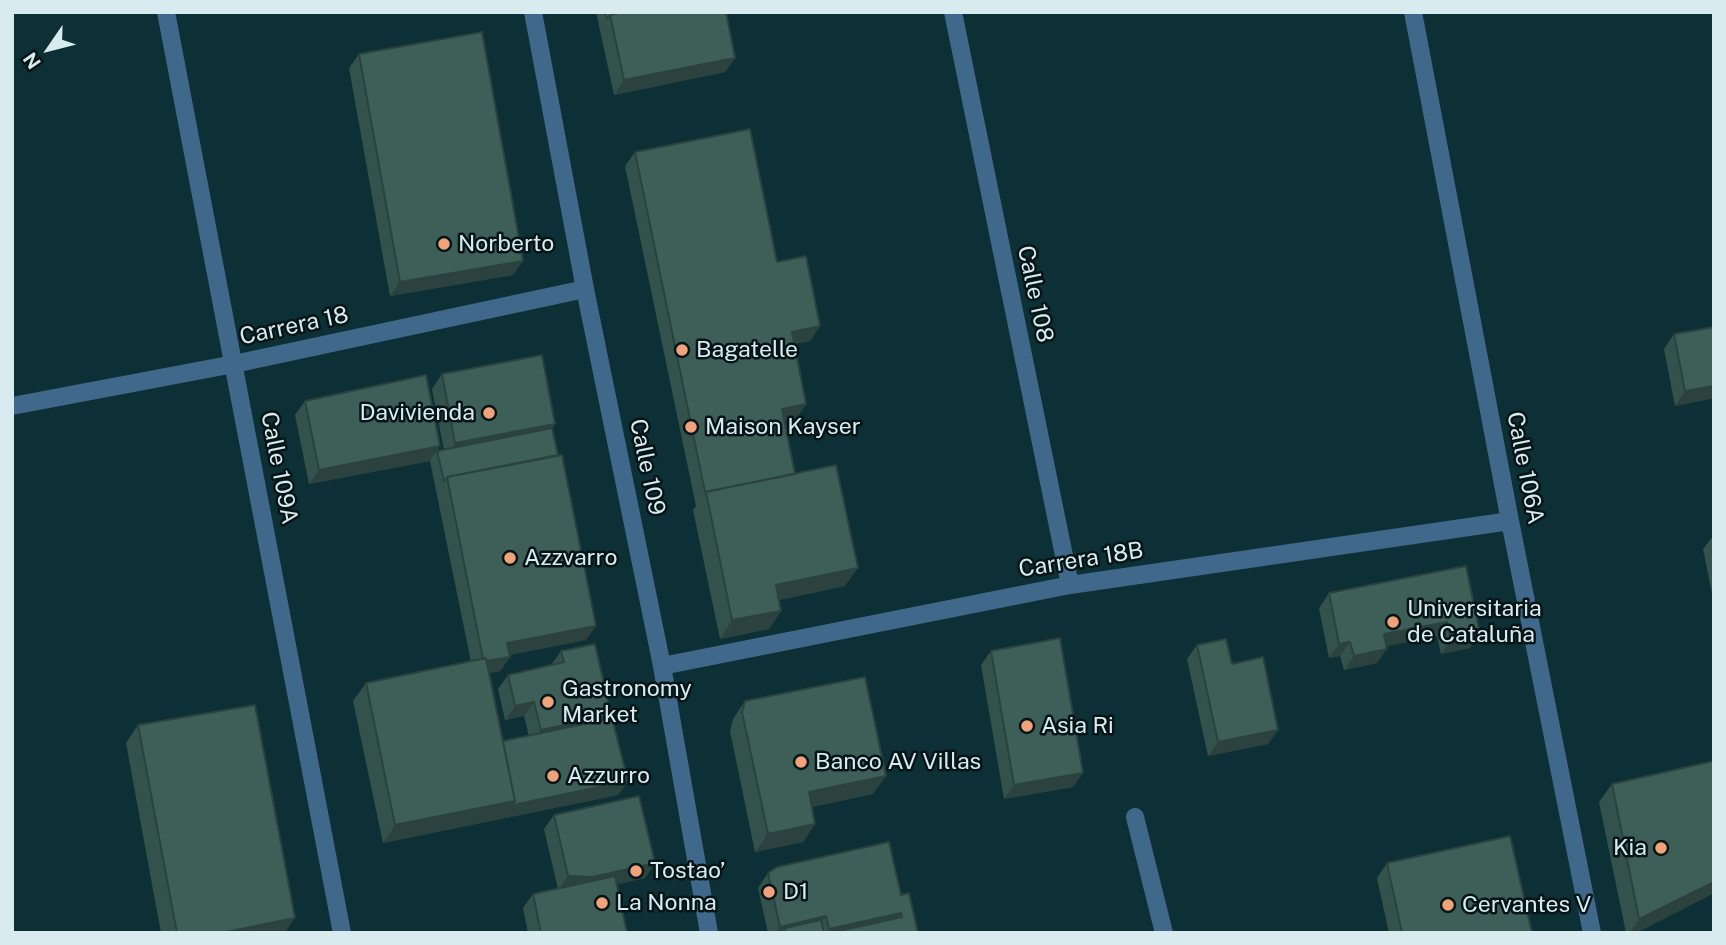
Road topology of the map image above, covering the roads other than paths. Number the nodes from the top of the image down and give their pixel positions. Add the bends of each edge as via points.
1 (166, 12) edge
2 (533, 12) edge
3 (953, 12) edge
4 (1413, 12) edge
5 (585, 289) junction
6 (234, 364) junction
7 (12, 406) edge
8 (1510, 522) junction
9 (1070, 585) junction
10 (662, 666) junction
11 (1135, 817) dead end
12 (342, 933) edge
13 (709, 933) edge
14 (1164, 933) edge
15 (1592, 933) edge

1 - 6 street, Calle 109A
2 - 5 street, Calle 109
3 - 9 street, Calle 108
4 - 8 street, Calle 106A
5 - 6 street, Carrera 18
5 - 10 street, Calle 109
6 - 7 street, Carrera 18
6 - 12 street, Calle 109A
8 - 9 street, Carrera 18B
8 - 15 street, Calle 106A
9 - 10 street, Carrera 18B
10 - 13 street, Calle 109
11 - 14 street

